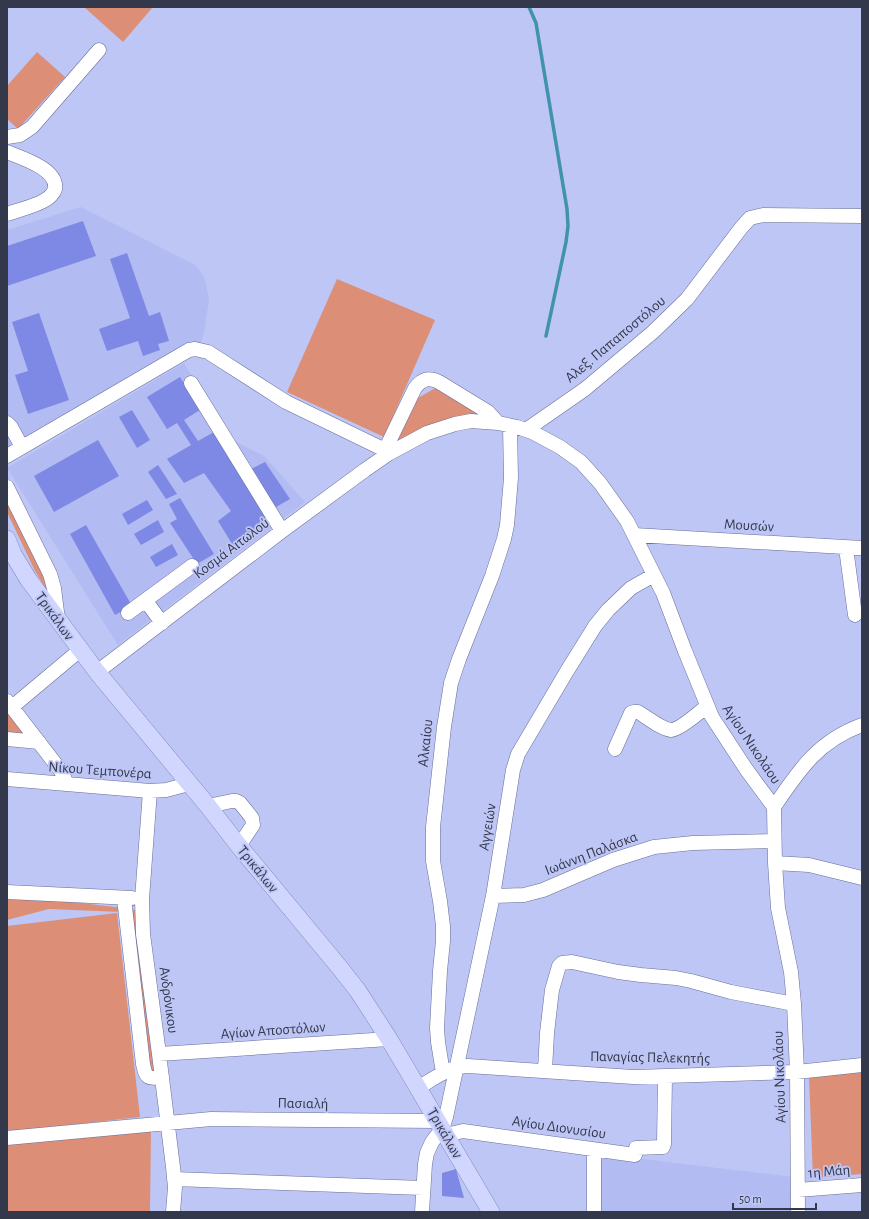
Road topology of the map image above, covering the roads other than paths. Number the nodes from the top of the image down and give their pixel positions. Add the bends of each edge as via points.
1 (99, 50) dead end
2 (7, 137) edge
3 (7, 152) edge
4 (7, 214) edge
5 (862, 216) edge
6 (191, 383) dead end
7 (7, 423) edge
8 (504, 424) junction
9 (526, 430) junction
10 (22, 447) junction
11 (387, 452) junction
12 (7, 456) edge
13 (7, 487) edge
14 (282, 531) junction
15 (634, 535) junction
16 (846, 548) junction
17 (862, 548) edge
18 (9, 550) edge
19 (192, 566) dead end
20 (654, 575) junction
21 (146, 601) junction
22 (128, 613) dead end
23 (855, 615) dead end
24 (58, 620) junction
25 (162, 622) junction
26 (80, 650) junction
27 (97, 672) junction
28 (9, 704) edge
29 (707, 706) junction
30 (862, 725) edge
31 (7, 739) edge
32 (39, 742) junction
33 (615, 748) dead end
34 (7, 779) edge
35 (67, 784) junction
36 (189, 784) junction
37 (150, 792) junction
38 (208, 806) junction
39 (774, 807) junction
40 (774, 841) junction
41 (239, 846) junction
42 (775, 863) junction
43 (862, 878) edge
44 (7, 892) edge
45 (493, 896) junction
46 (124, 898) junction
47 (142, 899) junction
48 (794, 1004) junction
49 (389, 1039) junction
50 (159, 1054) junction
51 (862, 1065) edge
52 (450, 1070) junction
53 (544, 1070) junction
54 (797, 1072) junction
55 (162, 1077) junction
56 (665, 1077) junction
57 (418, 1088) junction
58 (168, 1122) junction
59 (442, 1129) junction
60 (7, 1138) edge
61 (594, 1150) junction
62 (174, 1179) junction
63 (862, 1185) edge
64 (423, 1188) junction
65 (798, 1190) junction
66 (173, 1212) edge
67 (422, 1212) edge
68 (491, 1212) edge
69 (594, 1212) edge
70 (798, 1212) edge

1 - 2 street via 32,127 20,135
3 - 4 street via 48,172 54,178 55,185 54,192 45,200
5 - 9 street, Αλεξ. Παπαποστόλου via 763,215 750,218 687,299 653,332 585,389
6 - 14 street
7 - 10 street
8 - 9 street, Αγίου Νικολάου
8 - 11 street, Αγίου Νικολάου via 471,421 455,424 427,433
8 - 11 street via 439,382 425,380 415,388
8 - 52 street, Αλκαίου via 510,478 507,525 492,576 459,659 450,690 433,827 433,861 443,926 438,1042
9 - 15 street, Αγίου Νικολάου via 560,447 581,462 600,482
10 - 11 street via 189,350 195,349 208,352 286,402
10 - 12 street
11 - 14 street, Κοσμά Αιτωλού
13 - 24 street via 50,574
14 - 25 street, Κοσμά Αιτωλού
15 - 16 street, Μουσών
15 - 20 street, Αγίου Νικολάου
16 - 17 street, Μουσών
16 - 23 street
18 - 24 main road, Τρικάλων
19 - 21 street
20 - 29 street, Αγίου Νικολάου
20 - 45 street, Αγγειών via 632,588 595,626 518,754 513,770
21 - 22 street
21 - 25 street
24 - 26 main road, Τρικάλων
25 - 27 street, Κοσμά Αιτωλού
26 - 27 main road, Τρικάλων
26 - 28 street
27 - 36 main road, Τρικάλων
28 - 32 street
29 - 33 street via 680,728 672,730 638,712 631,713
29 - 39 street, Αγίου Νικολάου via 716,724
30 - 39 street via 839,736 816,752
31 - 32 street
32 - 35 street via 61,771
34 - 35 street, Νίκου Τεμπονέρα
35 - 37 street, Νίκου Τεμπονέρα
36 - 37 street, Νίκου Τεμπονέρα
36 - 38 main road, Τρικάλων
37 - 47 street, Ανδρόνικου
38 - 41 main road, Τρικάλων
38 - 41 street via 236,801 252,818 253,825
39 - 40 street, Αγίου Νικολάου
40 - 42 street, Αγίου Νικολάου
40 - 45 street, Ιωάννη Παλάσκα via 693,843 654,847 613,860 543,890 524,895
41 - 49 main road, Τρικάλων via 340,968
42 - 43 street via 809,865
42 - 48 street, Αγίου Νικολάου via 778,908 791,972
44 - 46 street
45 - 52 street, Αγγειών
46 - 47 street
46 - 55 street via 142,1064 148,1077
47 - 50 street, Ανδρόνικου via 144,941
48 - 53 street via 676,978 618,972 572,962 562,963 552,990
48 - 54 street, Αγίου Νικολάου
49 - 50 street, Αγίων Αποστόλων
49 - 57 main road, Τρικάλων
50 - 55 street, Ανδρόνικου
51 - 54 street, Παναγίας Πελεκητής
52 - 53 street, Παναγίας Πελεκητής via 468,1066
52 - 57 street, Παναγίας Πελεκητής
52 - 59 street, Αγγειών
53 - 56 street, Παναγίας Πελεκητής
54 - 56 street, Παναγίας Πελεκητής
54 - 65 street, Αγίου Νικολάου
55 - 58 street, Ανδρόνικου
56 - 61 street, Αγίου Διονυσίου via 663,1147 636,1148 635,1155
57 - 59 main road, Τρικάλων
58 - 59 street, Πασιαλή via 211,1119
58 - 60 street, Πασιαλή
58 - 62 street, Ανδρόνικου
59 - 61 street, Αγίου Διονυσίου
59 - 64 street via 428,1149
59 - 68 main road, Τρικάλων
61 - 69 street
62 - 64 street
62 - 66 street, Ανδρόνικου
63 - 65 street, 1η Μάη
64 - 67 street
65 - 70 street, Αγίου Νικολάου

